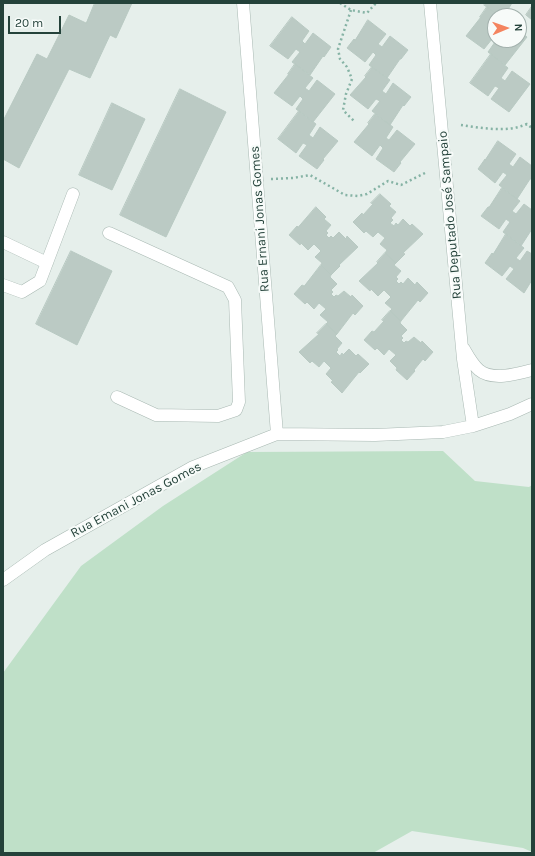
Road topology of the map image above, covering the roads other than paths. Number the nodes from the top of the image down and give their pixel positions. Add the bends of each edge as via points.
1 (243, 3) edge
2 (430, 3) edge
3 (73, 194) dead end
4 (109, 233) dead end
5 (3, 242) edge
6 (47, 264) junction
7 (3, 285) edge
8 (462, 344) junction
9 (532, 370) edge
10 (117, 397) dead end
11 (532, 404) edge
12 (473, 426) junction
13 (277, 434) junction
14 (3, 580) edge

1 - 13 street, Rua Ernani Jonas Gomes
2 - 8 street, Rua Deputado José Sampaio
3 - 6 street
4 - 10 street via 228,287 235,300 239,402 236,410 218,416 156,415
5 - 6 street
6 - 7 street via 40,281 22,292
8 - 9 street via 478,370 487,375 498,376
8 - 12 street, Rua Deputado José Sampaio
11 - 12 street
12 - 13 street via 443,432 375,435
13 - 14 street, Rua Emani Jonas Gomes via 193,468 45,550

